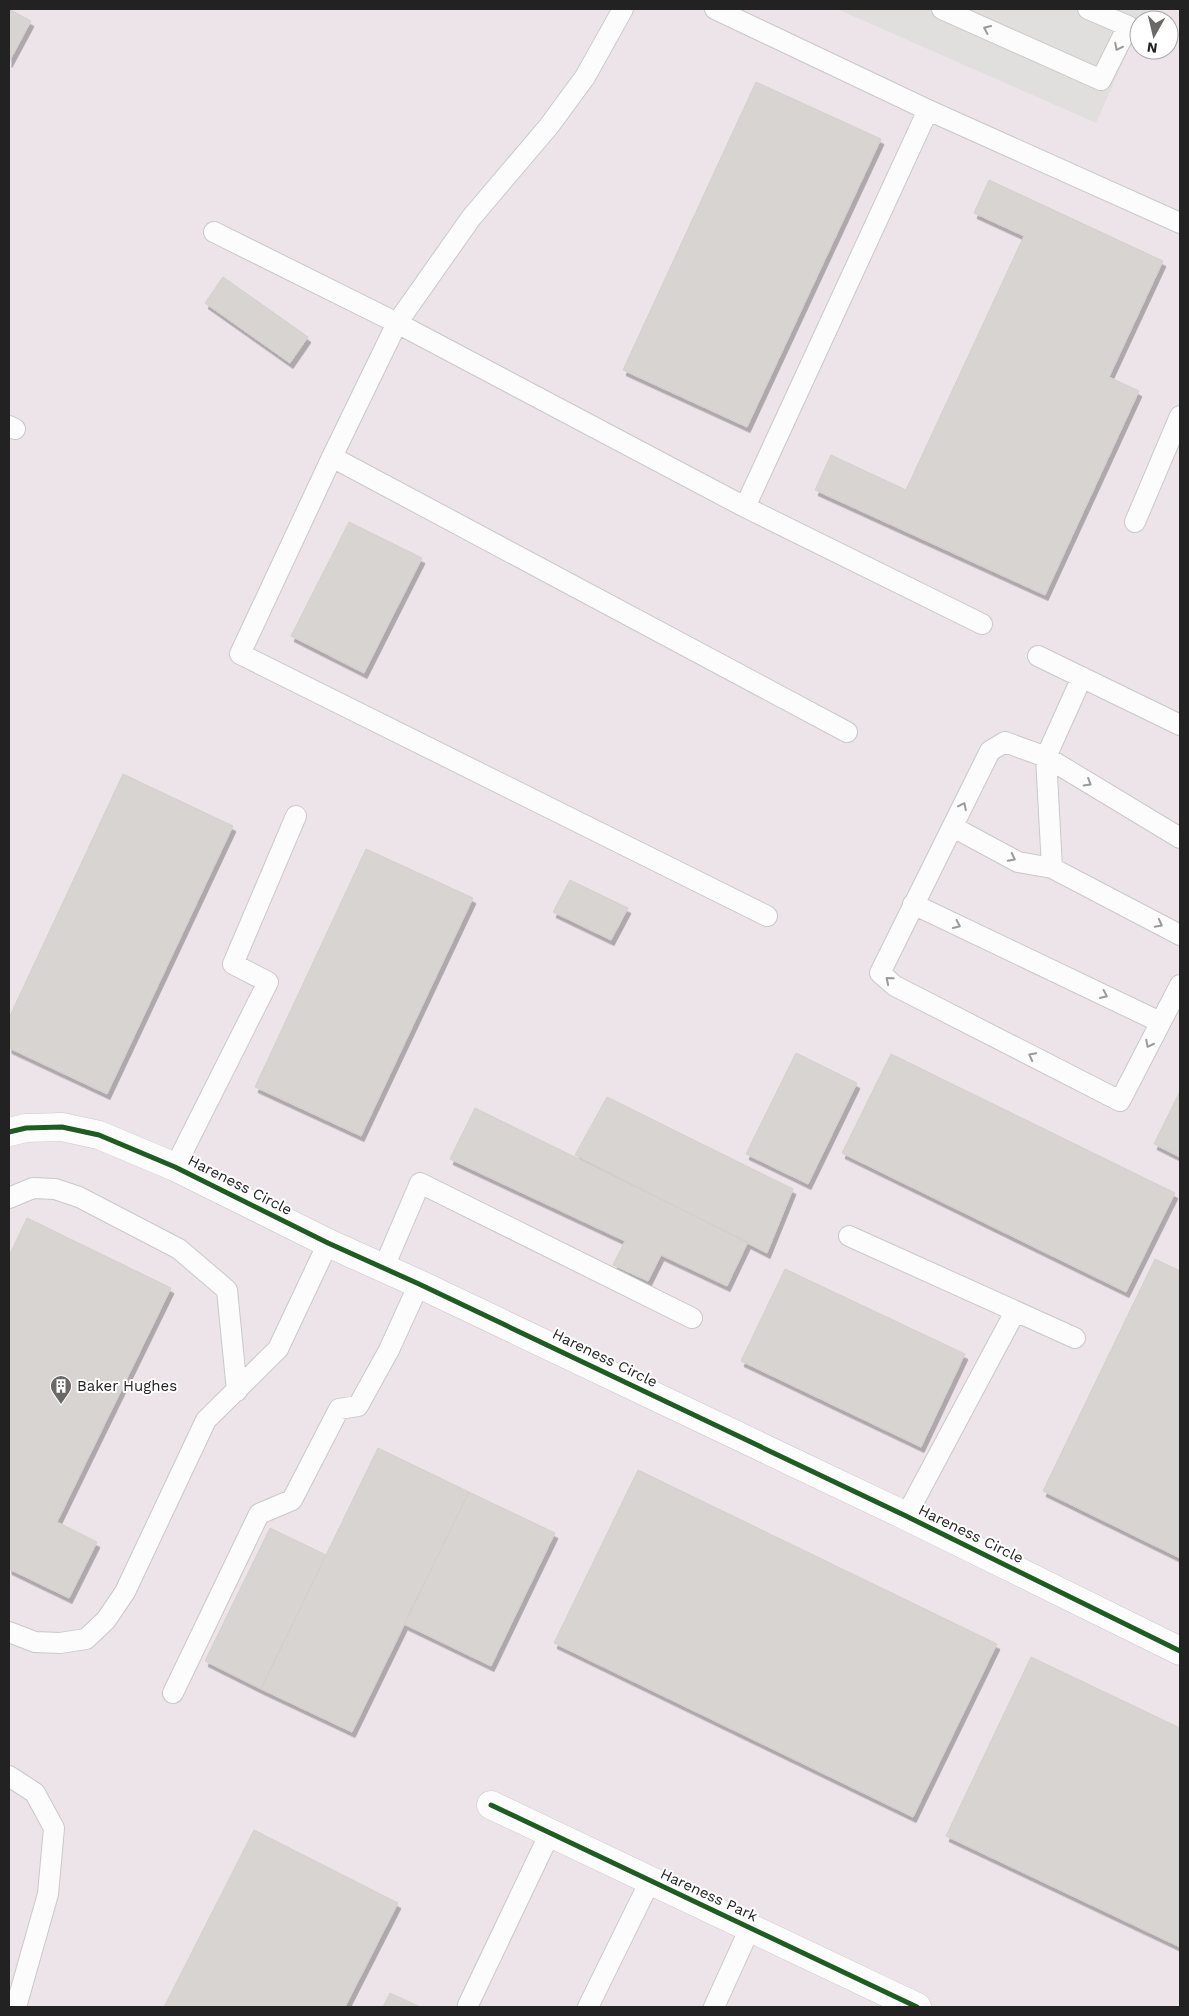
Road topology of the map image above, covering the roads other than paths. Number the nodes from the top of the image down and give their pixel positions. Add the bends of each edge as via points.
1 (623, 9) edge
2 (716, 9) edge
3 (942, 9) edge
4 (1088, 9) edge
5 (928, 110) junction
6 (1180, 224) edge
7 (214, 232) dead end
8 (397, 323) junction
9 (1180, 416) edge
10 (332, 457) junction
11 (745, 508) junction
12 (1136, 522) dead end
13 (982, 624) dead end
14 (1038, 656) dead end
15 (1082, 677) junction
16 (1180, 725) edge
17 (847, 732) dead end
18 (1046, 757) junction
19 (296, 816) dead end
20 (953, 827) junction
21 (1180, 838) edge
22 (1052, 868) junction
23 (913, 904) junction
24 (767, 916) dead end
25 (1180, 935) edge
26 (1180, 985) edge
27 (1160, 1022) junction
28 (9, 1132) edge
29 (175, 1166) junction
30 (9, 1198) edge
31 (850, 1236) dead end
32 (328, 1243) junction
33 (384, 1267) junction
34 (420, 1284) junction
35 (1015, 1312) junction
36 (692, 1318) dead end
37 (1075, 1338) dead end
38 (237, 1391) junction
39 (906, 1516) junction
40 (9, 1632) edge
41 (1180, 1652) edge
42 (174, 1692) dead end
43 (9, 1776) edge
44 (491, 1805) dead end
45 (550, 1833) junction
46 (650, 1881) junction
47 (750, 1928) junction
48 (468, 2005) dead end
49 (906, 2005) edge
50 (16, 2007) edge
51 (588, 2007) edge
52 (714, 2007) edge

1 - 8 lane via 584,77 549,126 471,218
2 - 5 lane
4 -> 3 lane via 1128,26 1101,80
5 - 6 lane
5 - 11 lane
7 - 8 lane
8 - 10 lane
8 - 11 lane
9 - 12 lane
10 - 17 lane
10 - 24 lane via 240,654
11 - 13 lane
14 - 15 lane
15 - 16 lane
15 - 18 lane
20 -> 18 lane via 990,751 1005,742
18 -> 21 lane
18 - 22 lane
19 - 29 lane via 234,964 268,982
20 -> 22 lane via 1018,862
20 - 23 lane
22 -> 25 lane
23 -> 27 lane
27 -> 23 lane via 1120,1101 895,986 880,973
26 - 27 lane
28 - 29 street, Hareness Circle via 62,1127 99,1135
29 - 32 street, Hareness Circle
30 - 38 lane via 33,1188 55,1189 79,1197 179,1249 227,1290
31 - 35 lane
32 - 33 street, Hareness Circle
32 - 38 lane via 278,1349
33 - 34 street, Hareness Circle
33 - 36 lane via 420,1183
34 - 39 street, Hareness Circle
34 - 42 lane via 358,1406 339,1410 292,1500 259,1514
35 - 37 lane
35 - 39 lane
38 - 40 lane via 206,1420 125,1592 106,1620 86,1639 60,1644 35,1642
39 - 41 street, Hareness Circle
43 - 50 lane via 36,1793 54,1828 48,1894
44 - 45 street, Hareness Park
45 - 46 street, Hareness Park
45 - 48 lane
46 - 47 street, Hareness Park
46 - 51 lane
47 - 49 street, Hareness Park
47 - 52 lane

